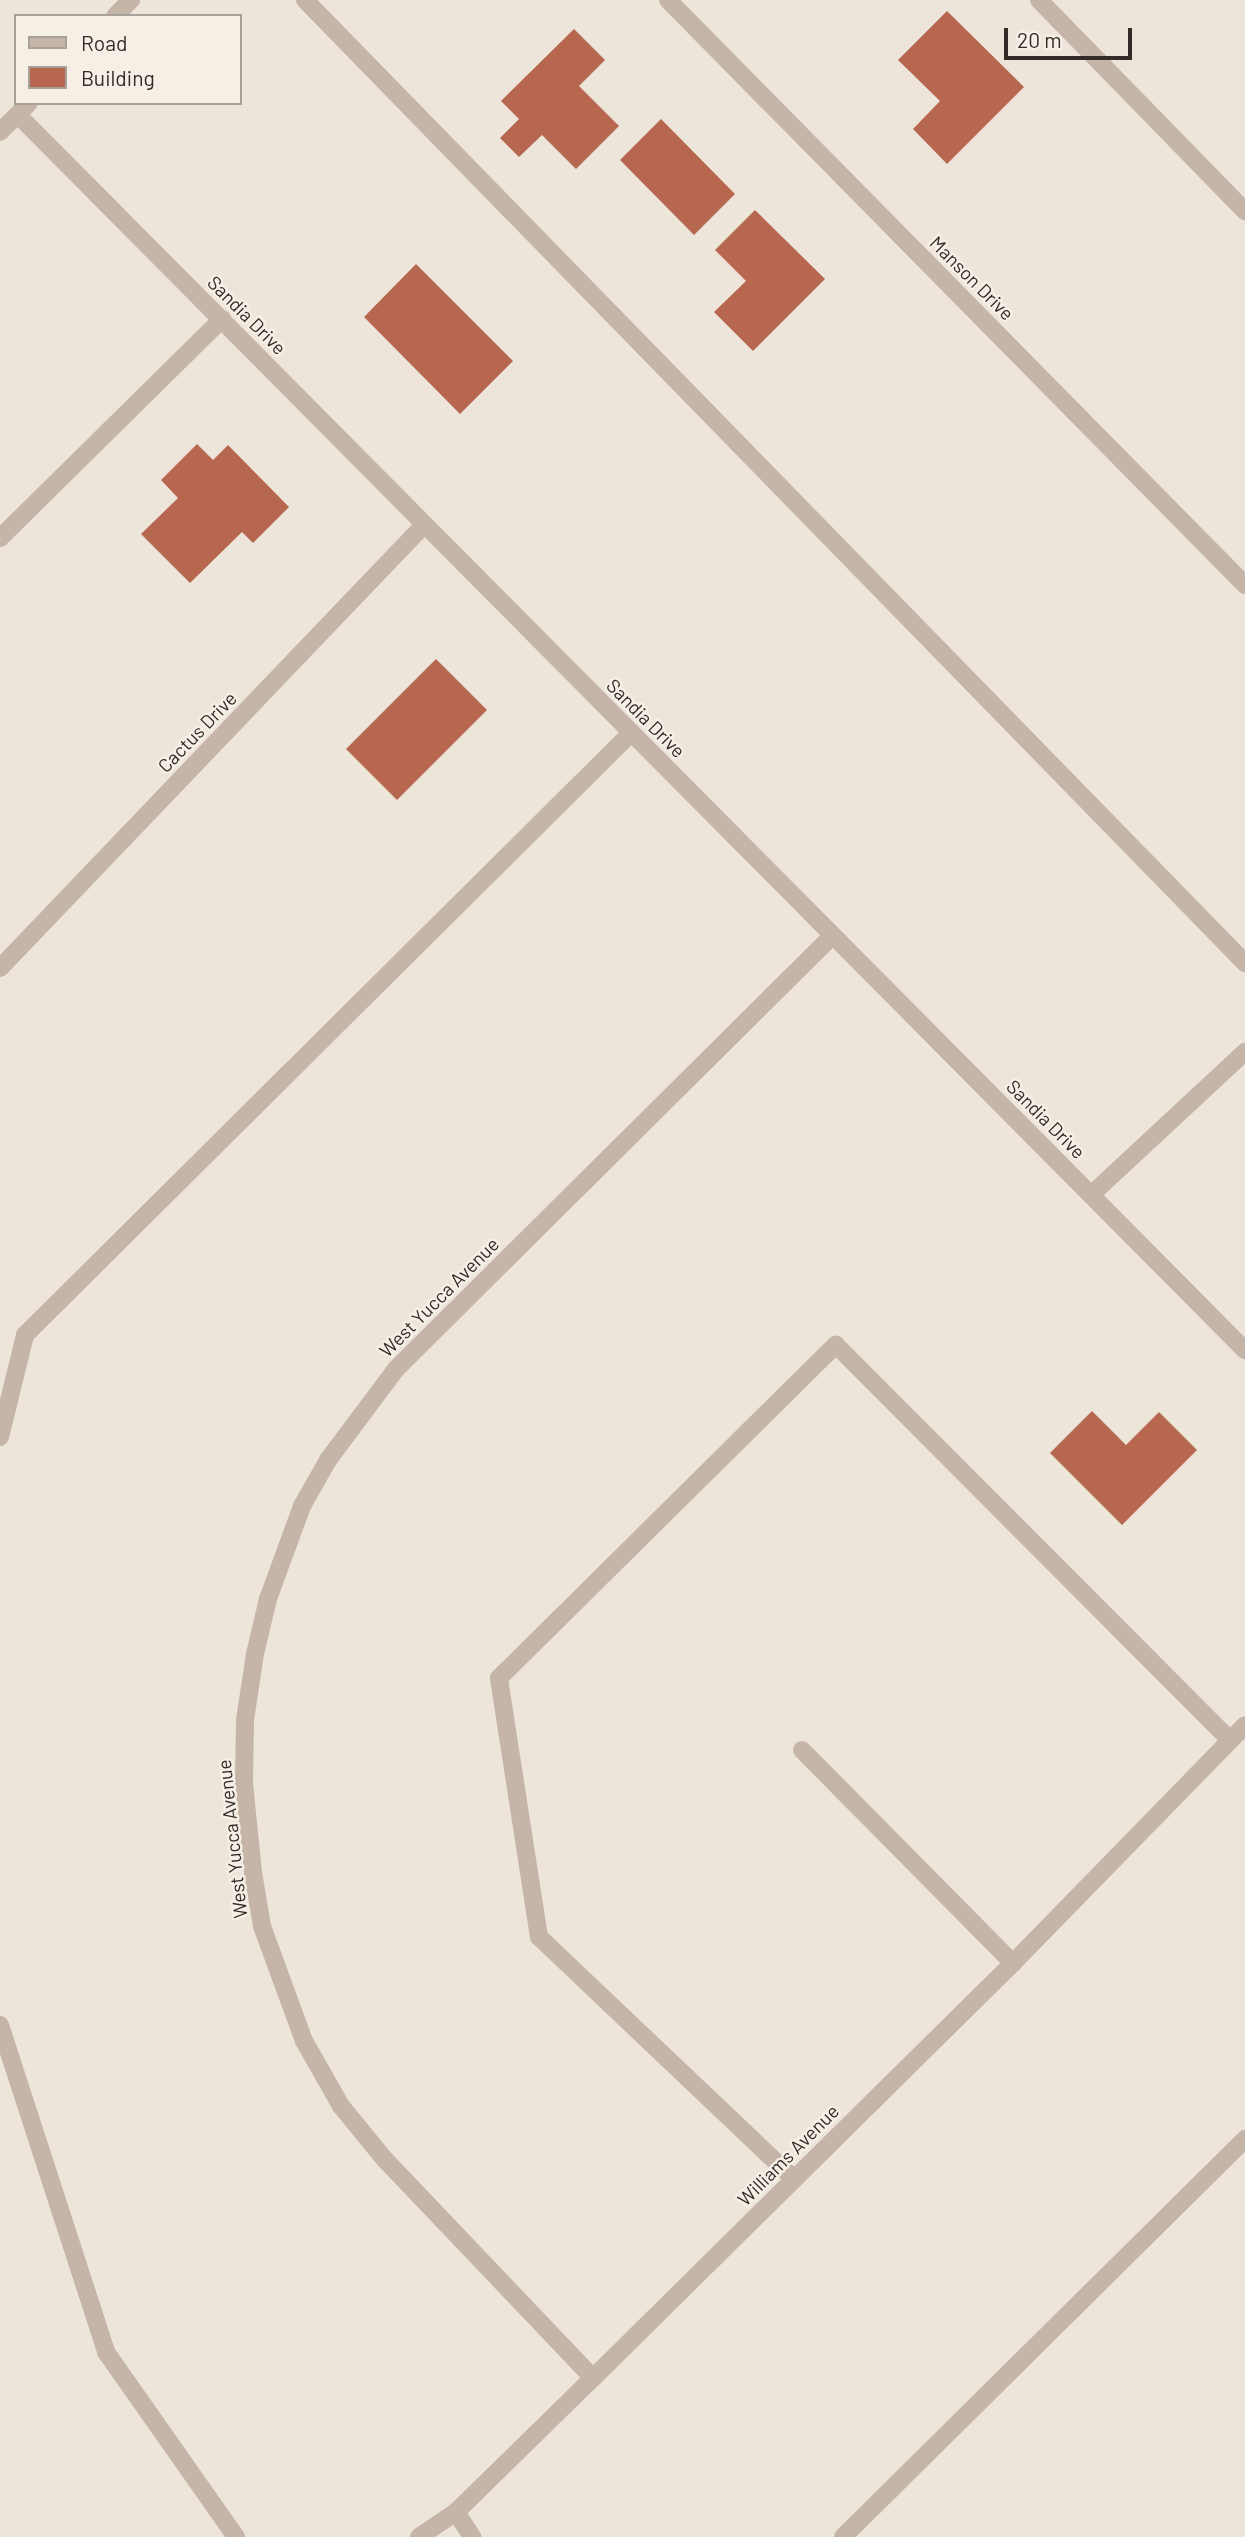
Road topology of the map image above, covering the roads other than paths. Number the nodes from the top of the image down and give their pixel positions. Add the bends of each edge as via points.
1 (131, 0) edge
2 (305, 0) edge
3 (668, 0) edge
4 (1039, 0) edge
5 (117, 14) edge
6 (23, 109) edge
7 (0, 132) edge
8 (1245, 211) edge
9 (222, 319) junction
10 (424, 524) junction
11 (0, 538) edge
12 (1245, 585) edge
13 (631, 733) junction
14 (831, 937) junction
15 (1245, 963) edge
16 (0, 968) edge
17 (1245, 1052) edge
18 (1092, 1194) junction
19 (1245, 1350) edge
20 (0, 1437) edge
21 (1245, 1725) edge
22 (1230, 1740) junction
23 (802, 1750) dead end
24 (1013, 1963) junction
25 (0, 2025) edge
26 (1245, 2139) edge
27 (793, 2178) junction
28 (593, 2378) junction
29 (456, 2512) junction
30 (236, 2537) edge
31 (419, 2537) edge
32 (472, 2537) edge
33 (843, 2537) edge

1 - 5 street
2 - 15 street
3 - 12 street, Manson Drive
4 - 8 street
6 - 7 street
6 - 9 street, Sandia Drive
9 - 10 street, Sandia Drive
9 - 11 street
10 - 13 street, Sandia Drive
10 - 16 street, Cactus Drive
13 - 14 street, Sandia Drive
13 - 20 street via 25,1335
14 - 18 street, Sandia Drive
14 - 28 street, West Yucca Avenue via 396,1369 328,1460 302,1506 268,1599 253,1667 245,1720 244,1784 254,1872 262,1926 304,2041 341,2106 386,2161
17 - 18 street
18 - 19 street, Sandia Drive
21 - 22 street, Williams Avenue
22 - 24 street, Williams Avenue
22 - 27 street via 836,1345 499,1678 538,1937
23 - 24 street
24 - 27 street, Williams Avenue
25 - 30 street via 106,2352
26 - 33 street
27 - 28 street, Williams Avenue
28 - 29 street, Williams Avenue
29 - 31 street
29 - 32 street

